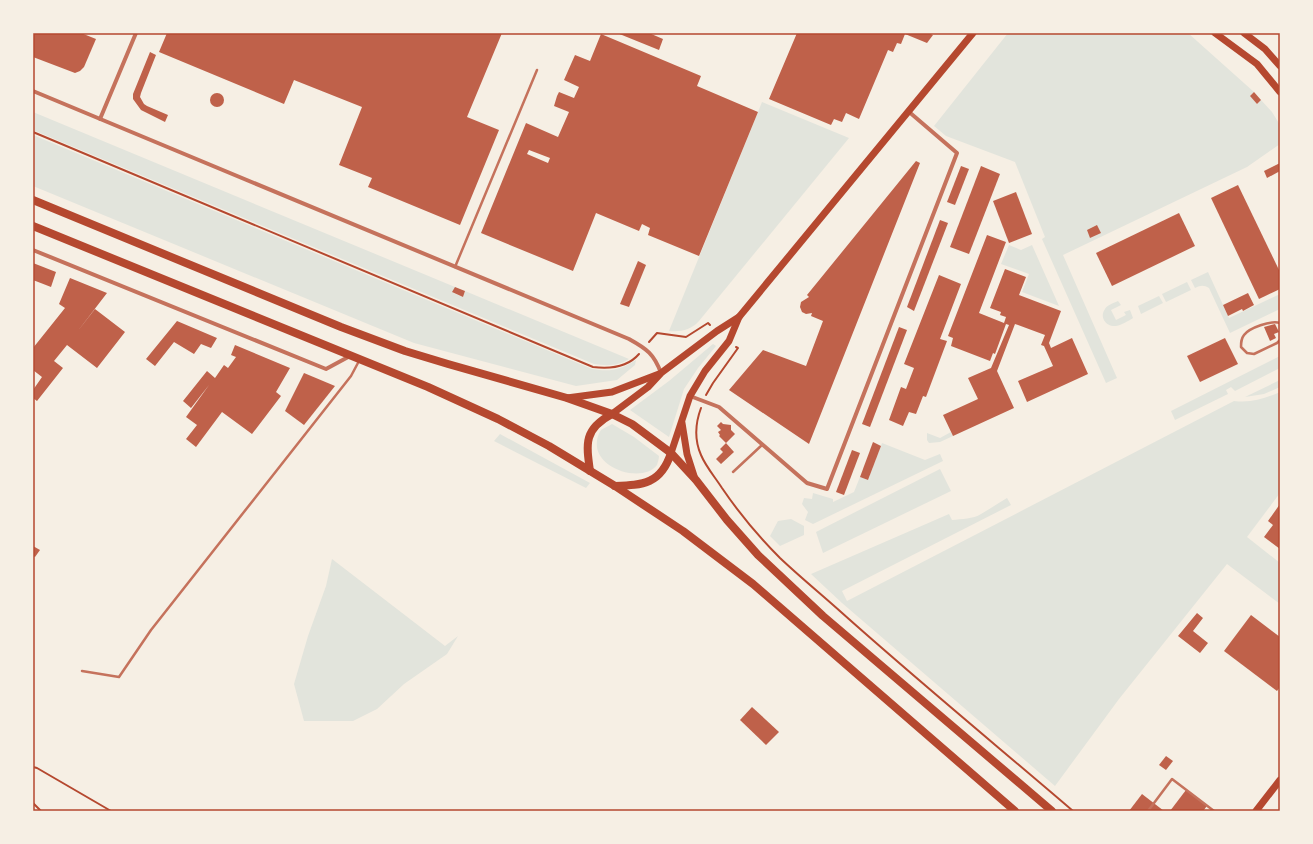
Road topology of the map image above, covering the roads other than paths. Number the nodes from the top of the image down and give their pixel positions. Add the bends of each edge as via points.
1 (136, 33) edge
2 (1215, 33) edge
3 (1244, 33) edge
4 (971, 34) edge
5 (1280, 66) edge
6 (537, 70) dead end
7 (33, 91) edge
8 (1280, 92) edge
9 (908, 111) junction
10 (100, 119) junction
11 (33, 200) edge
12 (33, 226) edge
13 (33, 250) edge
14 (454, 267) junction
15 (739, 317) junction
16 (1280, 323) edge
17 (1280, 340) edge
18 (350, 356) junction
19 (360, 360) junction
20 (661, 373) junction
21 (690, 396) junction
22 (567, 398) junction
23 (612, 414) junction
24 (682, 421) junction
25 (763, 444) junction
26 (670, 453) junction
27 (590, 471) junction
28 (734, 472) dead end
29 (696, 480) junction
30 (615, 486) junction
31 (82, 671) dead end
32 (1280, 780) edge
33 (1015, 811) edge
34 (1052, 811) edge
35 (1148, 811) edge
36 (1214, 811) edge
37 (1256, 811) edge

1 - 10 street
2 - 8 main road via 1257,64
3 - 5 main road via 1265,49
4 - 9 main road
6 - 14 lane
7 - 10 street
9 - 15 main road
9 - 25 street via 958,154 827,489 807,483
10 - 14 street
11 - 22 main road via 341,327 448,364
12 - 18 main road
13 - 18 street via 326,369
14 - 20 street via 629,339 649,351 658,363
15 - 20 main road
15 - 21 main road via 729,341 704,371
16 - 17 lane via 1267,322 1245,334 1241,340 1241,347 1247,353 1254,354
18 - 19 main road
19 - 27 main road via 428,387 498,420
19 - 31 lane via 351,376 151,630 119,677
20 - 22 main road via 612,392
20 - 23 main road via 648,387
21 - 24 main road
21 - 25 street via 719,407
22 - 23 main road
23 - 26 main road via 632,424
23 - 27 main road via 594,426 588,440
24 - 26 main road
24 - 29 main road
25 - 28 lane
26 - 29 main road
26 - 30 main road via 660,474 650,481
27 - 30 main road
29 - 34 main road via 758,555 823,616
30 - 33 main road via 683,531 753,584
32 - 37 main road
35 - 36 lane via 1172,779

